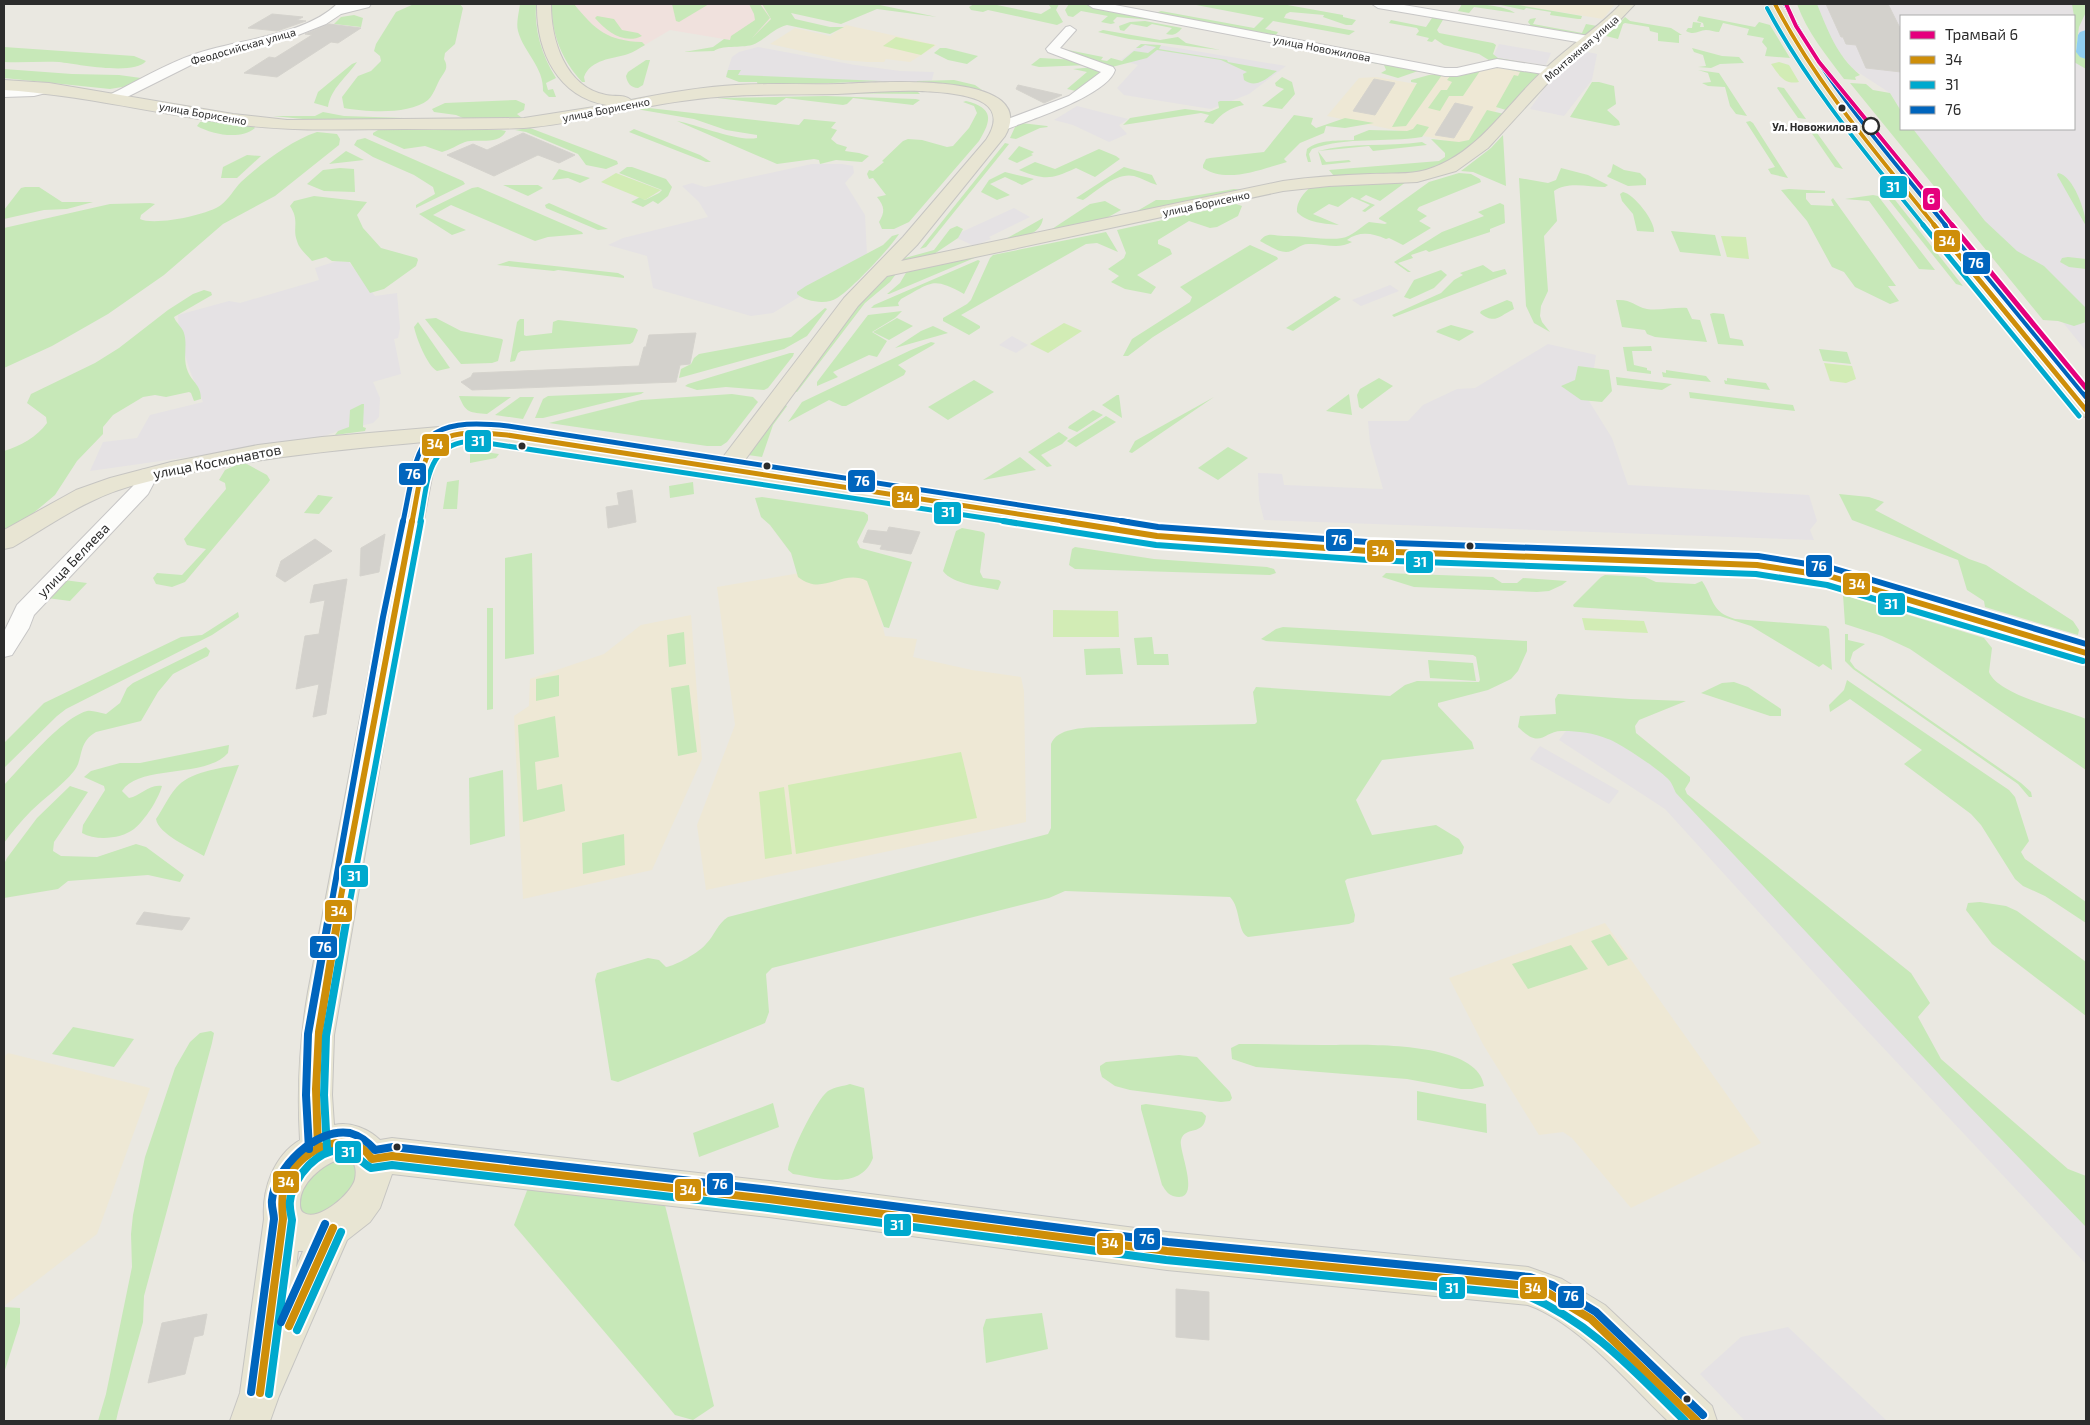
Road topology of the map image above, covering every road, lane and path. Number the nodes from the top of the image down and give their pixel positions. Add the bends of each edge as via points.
1 (365, 4) edge
2 (544, 4) edge
3 (1093, 4) edge
4 (1378, 4) edge
5 (1628, 4) edge
6 (1775, 4) edge
7 (341, 7) edge
8 (1070, 30) dead end
9 (1590, 40) junction
10 (1550, 71) junction
11 (4, 85) edge
12 (49, 88) junction
13 (4, 93) edge
14 (114, 98) junction
15 (597, 105) junction
16 (1512, 113) joint
17 (1002, 126) junction
18 (882, 271) junction
19 (2086, 410) edge
20 (446, 434) junction
21 (726, 469) junction
22 (148, 475) junction
23 (4, 541) edge
24 (4, 649) edge
25 (2086, 654) edge
26 (318, 1149) junction
27 (372, 1159) junction
28 (283, 1219) junction
29 (333, 1228) junction
30 (255, 1407) edge
31 (1697, 1421) edge

1 - 7 street, Феодосийская улица
2 - 15 main road via 546,34 552,56 569,80
3 - 10 street, улица Новожилова via 1445,72 1497,64
4 - 9 street
5 - 9 main road, Монтажная улица
6 - 19 main road via 1808,61 1854,124
7 - 14 street, Феодосийская улица via 321,22 189,61
8 - 17 street via 1053,46 1053,50 1106,69 1107,74 1073,99
9 - 10 main road, Монтажная улица
10 - 16 main road, Монтажная улица
11 - 12 main road
12 - 13 street, улица Борисенко
12 - 14 main road, улица Борисенко
14 - 15 main road, улица Борисенко via 233,119 303,126 516,123 557,119
15 - 17 main road, улица Борисенко via 716,92 930,87 956,90 990,101 1001,111
16 - 18 main road, улица Борисенко via 1458,163 1430,174 1283,186
17 - 18 main road via 992,143
18 - 21 main road via 852,302
20 - 21 main road, улица Космонавтов via 507,435
20 - 22 main road, улица Космонавтов via 278,449
20 - 26 main road via 432,446 424,460 335,923 317,1035 315,1095
21 - 25 main road, улица Космонавтов via 1157,536 1368,550 1787,568 1829,576
22 - 23 main road, улица Космонавтов via 84,495
22 - 24 street, улица Беляева via 141,489 25,611
26 - 27 main road via 345,1142 357,1144
26 - 28 main road via 289,1176 280,1199
27 - 29 main road via 374,1171 366,1196 346,1220
27 - 31 main road via 392,1156 484,1166 1167,1251 1528,1286 1548,1293 1592,1319
28 - 29 main road via 298,1232 312,1233
28 - 30 main road
29 - 30 main road

